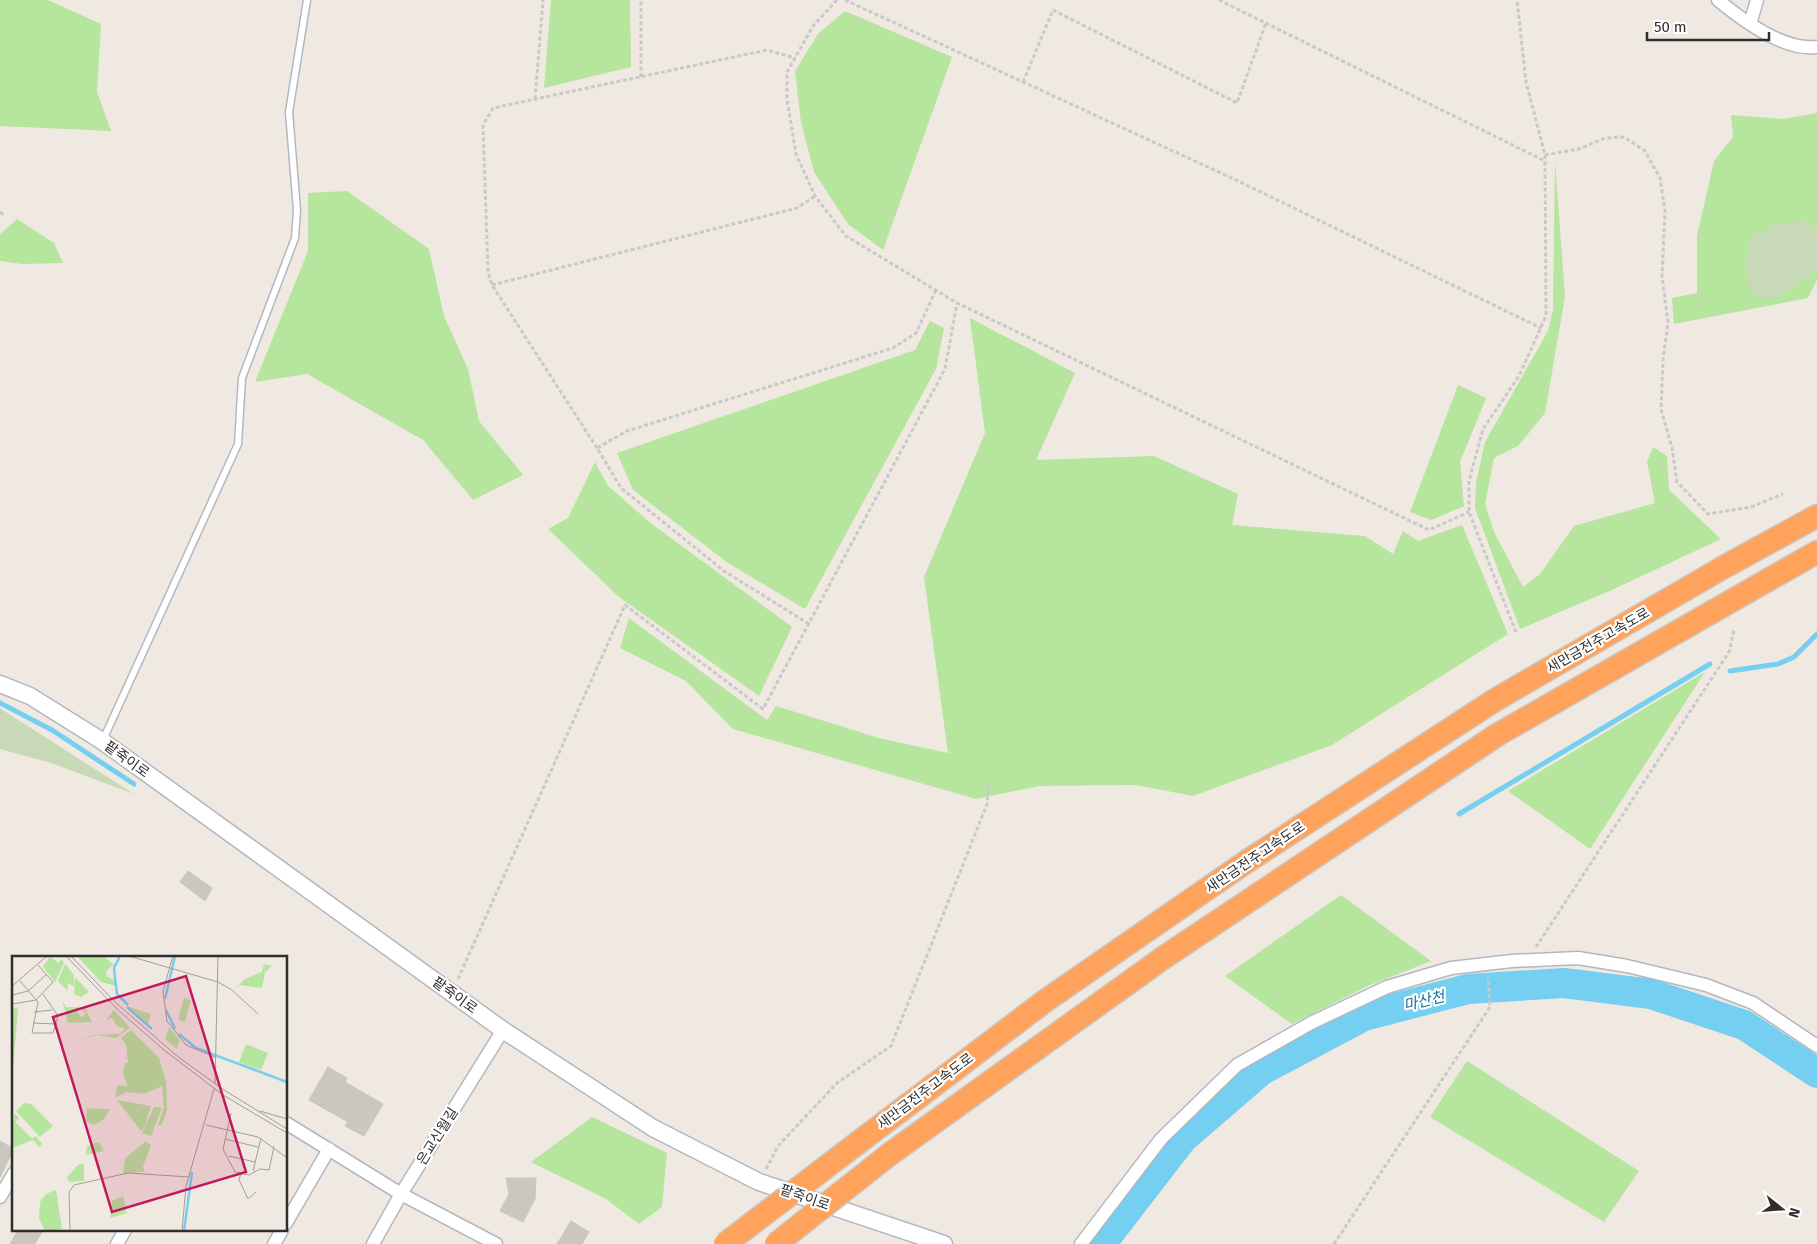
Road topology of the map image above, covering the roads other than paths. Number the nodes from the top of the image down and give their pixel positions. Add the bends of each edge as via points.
1 (307, 0) edge
2 (1718, 0) edge
3 (1757, 0) edge
4 (1750, 24) junction
5 (1817, 47) edge
6 (1817, 516) edge
7 (1817, 552) edge
8 (0, 684) edge
9 (102, 741) junction
10 (503, 1030) junction
11 (1817, 1046) edge
12 (288, 1124) edge
13 (328, 1149) junction
14 (12, 1176) edge
15 (402, 1194) junction
16 (0, 1197) edge
17 (288, 1219) edge
18 (124, 1232) edge
19 (281, 1232) edge
20 (117, 1244) edge
21 (274, 1244) edge
22 (373, 1244) edge
23 (496, 1244) edge
24 (725, 1244) edge
25 (776, 1244) edge
26 (944, 1244) edge
27 (1081, 1244) edge

1 - 9 lane via 289,112 297,210 295,238 242,378 238,444
2 - 4 street
3 - 4 street
4 - 5 street via 1774,39
6 - 24 highway, 새만금전주고속도로, bridge via 1495,700 1246,862 1045,1001
7 - 25 highway, bridge via 1497,735 1163,958 890,1154
8 - 9 street, 팥죽이로 via 30,696
9 - 10 street, 팥죽이로
10 - 15 street, 은교신월길
10 - 26 street, 팥죽이로 via 653,1128 760,1182
11 - 27 street via 1753,1003 1706,985 1627,966 1578,958 1451,968 1388,986 1311,1023 1237,1065 1162,1139
12 - 13 street
13 - 15 street
13 - 17 street
14 - 16 street
15 - 22 street, 은교신월길
15 - 23 street
18 - 20 street
19 - 21 street

